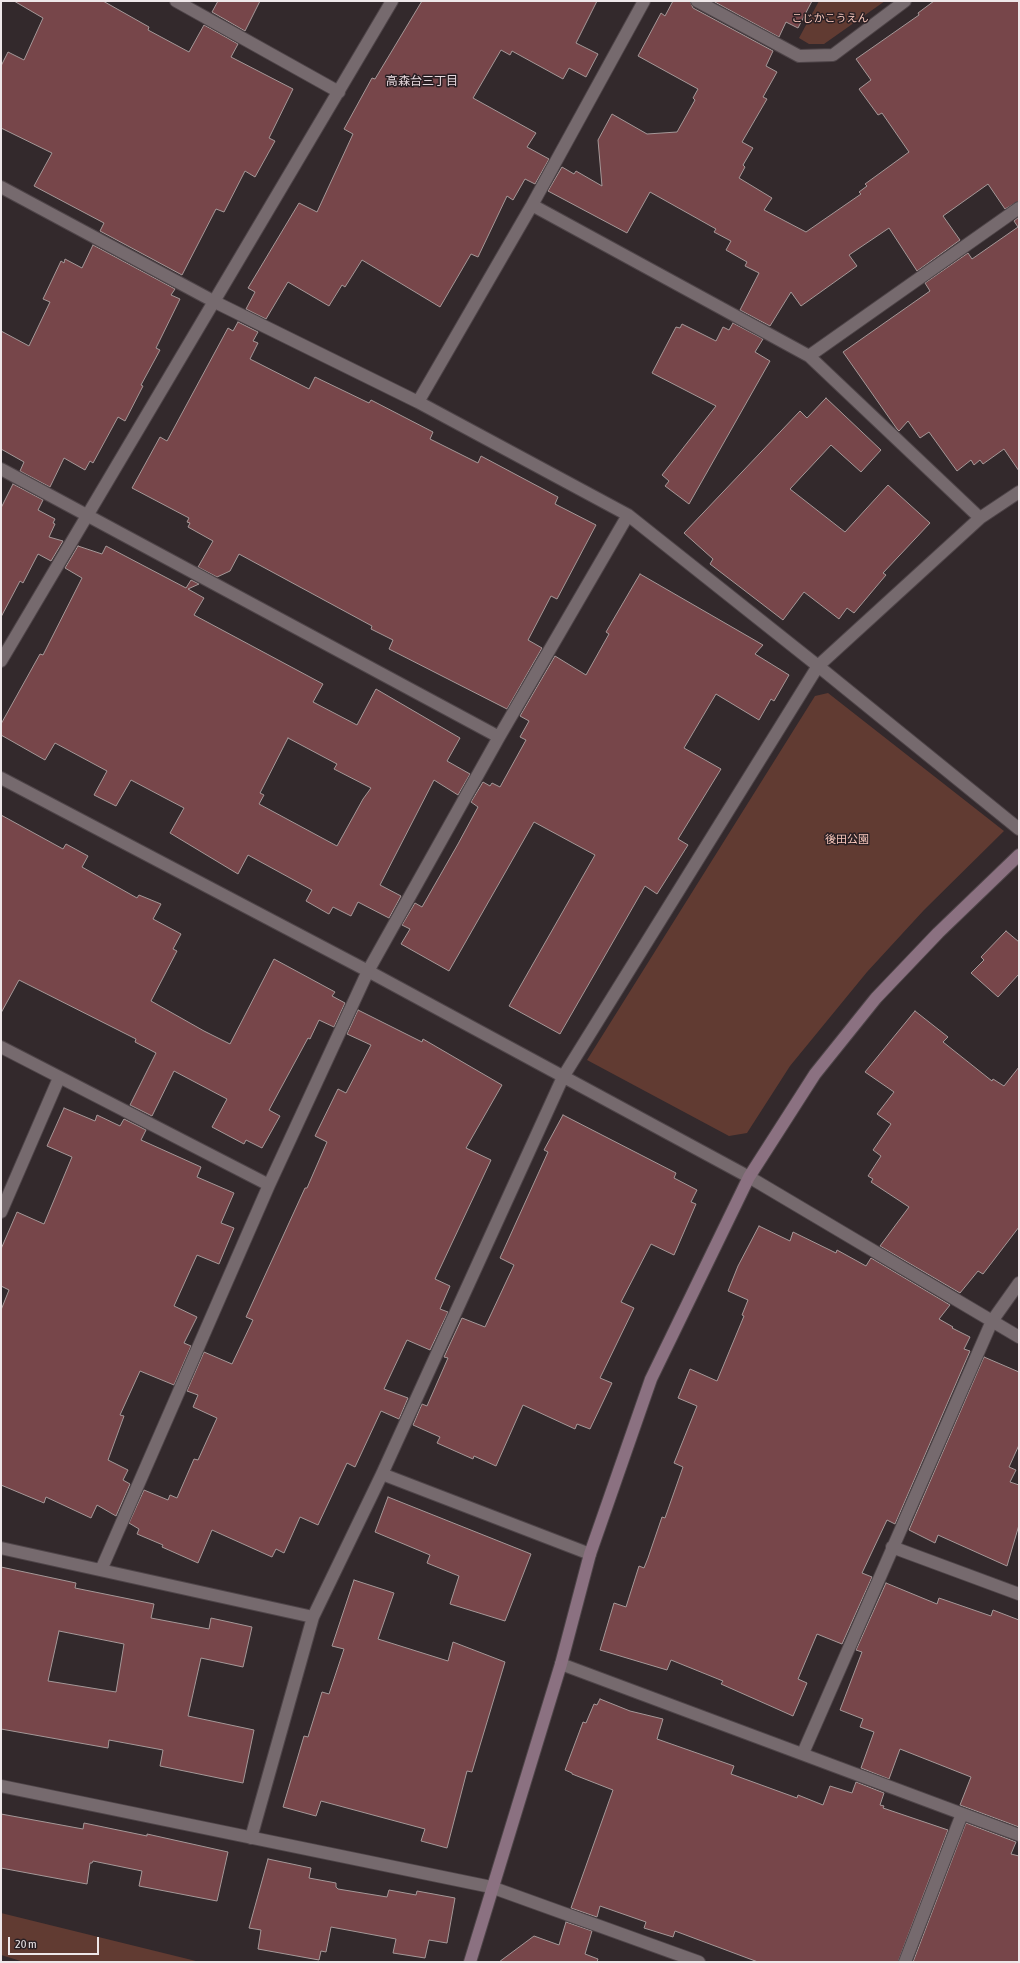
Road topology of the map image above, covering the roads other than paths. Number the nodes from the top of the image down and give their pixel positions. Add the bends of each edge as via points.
1 (176, 1) edge
2 (392, 1) edge
3 (644, 1) edge
4 (697, 1) edge
5 (905, 1) edge
6 (339, 92) junction
7 (1, 187) edge
8 (532, 205) junction
9 (1019, 208) edge
10 (215, 302) junction
11 (809, 356) junction
12 (418, 402) junction
13 (1, 469) edge
14 (1019, 492) edge
15 (88, 515) junction
16 (628, 516) junction
17 (980, 518) junction
18 (1, 661) edge
19 (818, 666) junction
20 (499, 738) junction
21 (1, 778) edge
22 (1019, 830) edge
23 (1019, 855) edge
24 (368, 971) junction
25 (1, 1047) edge
26 (563, 1077) junction
27 (59, 1078) junction
28 (750, 1177) junction
29 (269, 1185) junction
30 (1, 1212) edge
31 (1019, 1283) edge
32 (992, 1321) junction
33 (1019, 1337) edge
34 (382, 1474) junction
35 (892, 1547) junction
36 (1, 1548) edge
37 (590, 1554) junction
38 (101, 1570) junction
39 (1019, 1594) edge
40 (313, 1617) junction
41 (561, 1664) junction
42 (803, 1753) junction
43 (1, 1786) edge
44 (962, 1814) junction
45 (1019, 1836) edge
46 (251, 1838) junction
47 (491, 1887) junction
48 (470, 1962) edge
49 (699, 1962) edge
50 (905, 1962) edge

1 - 6 street
2 - 6 street
3 - 8 street
4 - 5 street via 799,56 833,55
6 - 10 street
7 - 10 street
8 - 11 street
8 - 12 street
9 - 11 street
10 - 12 street
10 - 15 street
11 - 17 street
12 - 16 street
13 - 15 street
14 - 17 street
15 - 18 street
15 - 20 street
16 - 19 street
16 - 20 street
17 - 19 street
19 - 22 street
19 - 26 street
20 - 24 street
21 - 24 street
23 - 28 street via 938,932 876,998 815,1074
24 - 26 street
24 - 29 street
25 - 27 street
26 - 28 street
26 - 34 street
27 - 29 street
27 - 30 street
28 - 32 street
28 - 37 street via 651,1379
29 - 38 street
31 - 32 street
32 - 33 street
32 - 35 street
34 - 37 street
34 - 40 street
35 - 39 street
35 - 42 street
36 - 38 street
37 - 41 street
38 - 40 street
40 - 46 street
41 - 42 street
41 - 47 street
42 - 44 street
43 - 46 street
44 - 45 street
44 - 50 street
46 - 47 street
47 - 48 street
47 - 49 street

